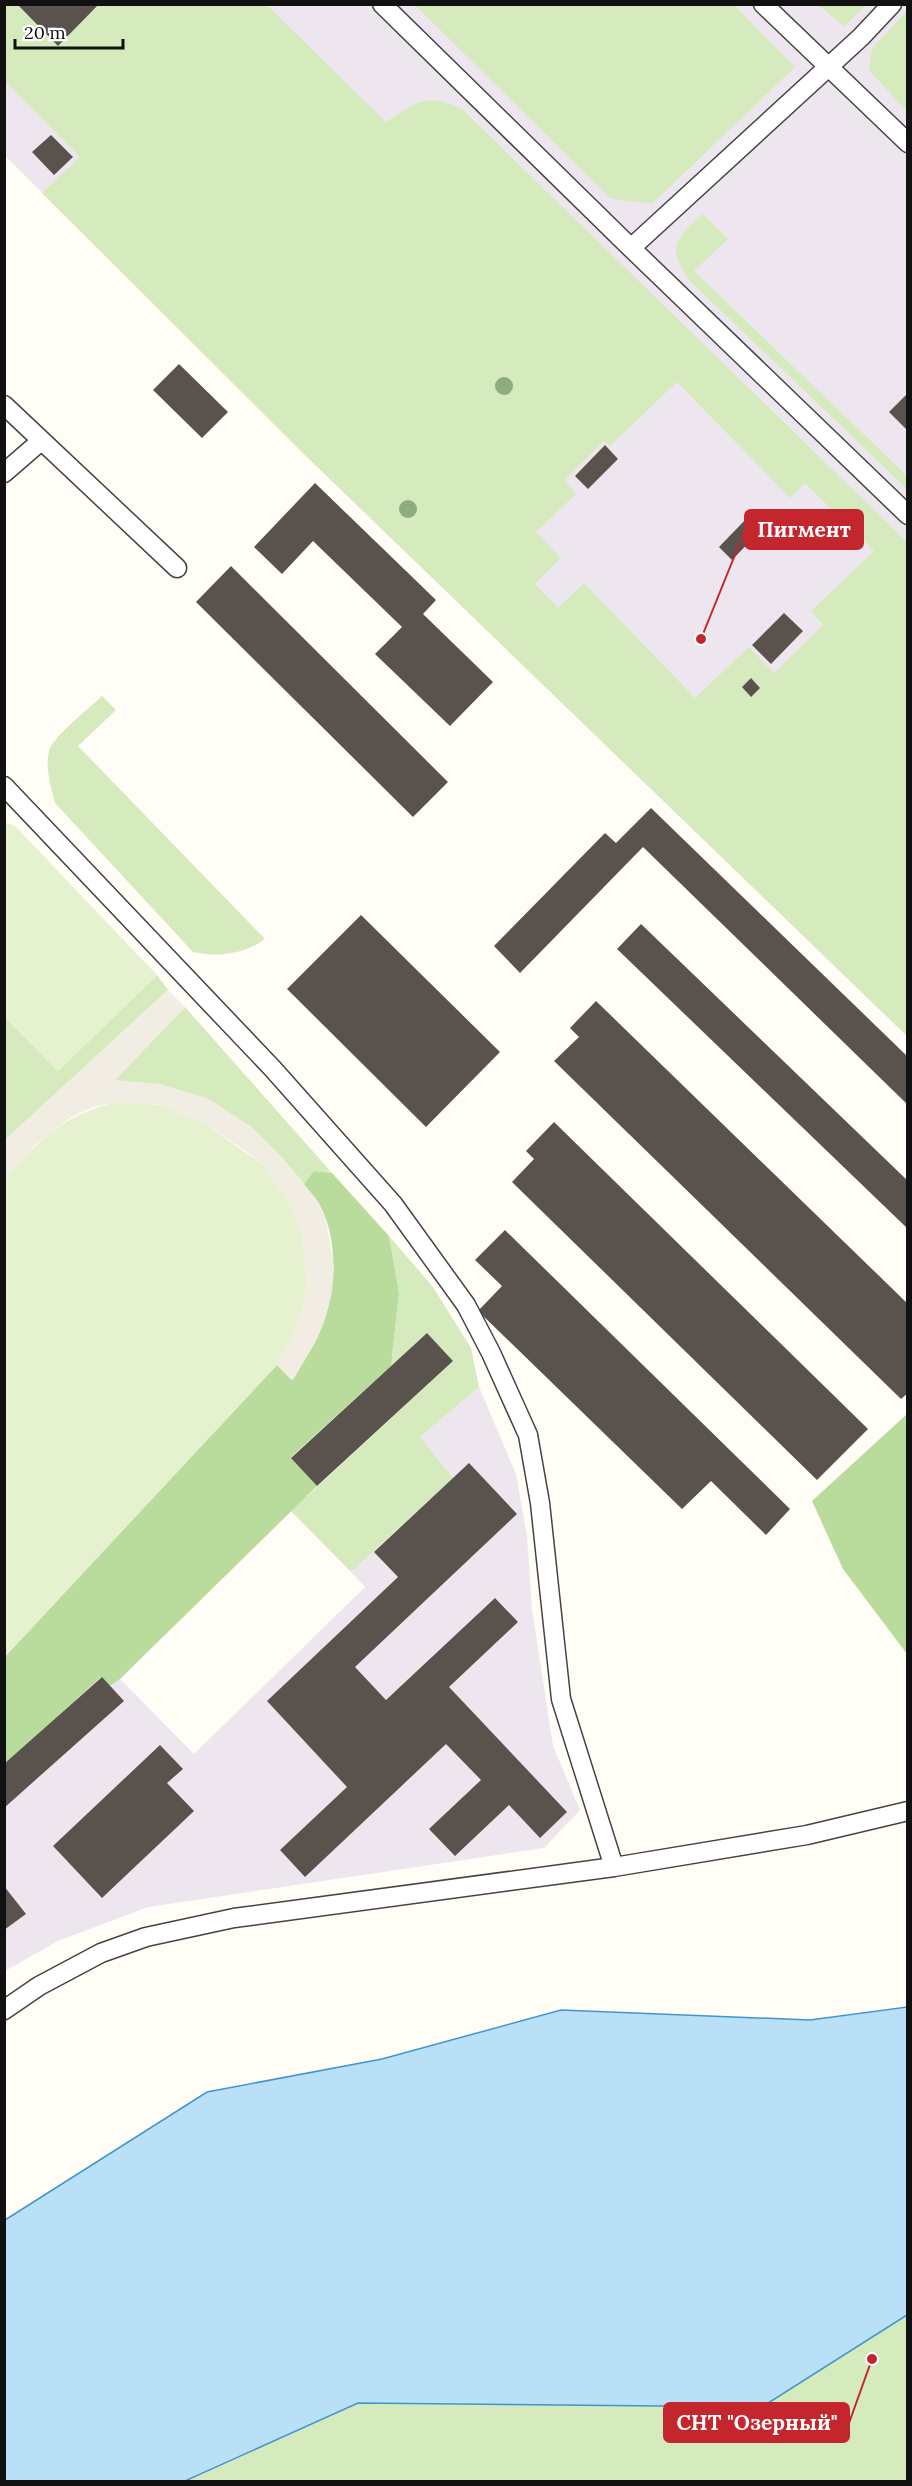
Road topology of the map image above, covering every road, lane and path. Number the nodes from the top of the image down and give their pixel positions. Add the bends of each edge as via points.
1 (382, 4) edge
2 (763, 4) edge
3 (892, 4) edge
4 (828, 67) junction
5 (908, 143) edge
6 (631, 248) junction
7 (4, 405) edge
8 (41, 441) junction
9 (4, 473) edge
10 (908, 515) edge
11 (177, 568) dead end
12 (4, 786) edge
13 (908, 1811) edge
14 (614, 1867) junction
15 (4, 2010) edge

1 - 6 lane
2 - 4 lane
3 - 4 lane
4 - 5 lane
4 - 6 lane
6 - 10 lane
7 - 8 lane
8 - 9 lane
8 - 11 lane
12 - 14 lane via 273,1069 386,1196 466,1305 528,1435 540,1503 561,1699
13 - 14 lane via 807,1835
14 - 15 lane via 234,1918 146,1937 101,1953

